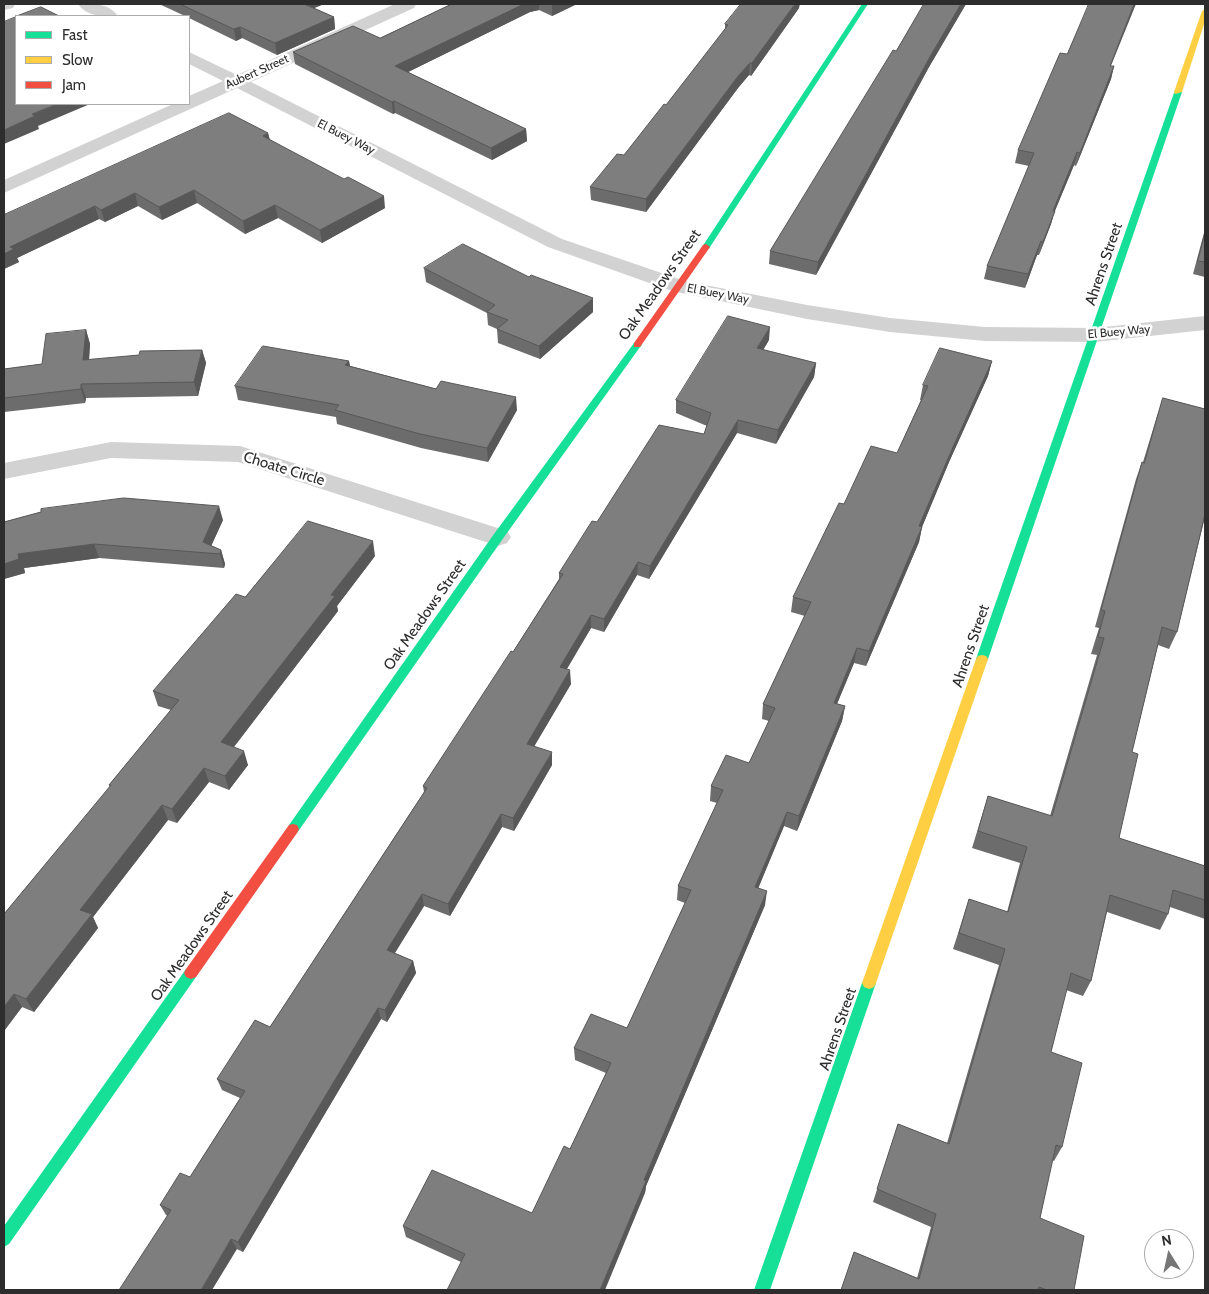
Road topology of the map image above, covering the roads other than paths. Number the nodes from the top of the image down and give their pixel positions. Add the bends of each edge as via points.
1 (86, 4) edge
2 (408, 4) edge
3 (865, 4) edge
4 (1205, 11) edge
5 (108, 15) edge
6 (190, 58) edge
7 (236, 82) junction
8 (190, 102) edge
9 (184, 105) edge
10 (4, 187) edge
11 (680, 286) junction
12 (1205, 324) edge
13 (1095, 335) junction
14 (4, 471) edge
15 (498, 537) junction
16 (4, 1239) edge
17 (762, 1290) edge

1 - 5 street
2 - 7 street, Aubert Street
3 - 11 street, Oak Meadows Street
4 - 13 street, Ahrens Street
6 - 7 street, El Buey Way
7 - 8 street, Aubert Street
7 - 11 street, El Buey Way via 555,243
9 - 10 street, Aubert Street
11 - 13 street, El Buey Way via 806,312 890,325 985,334
11 - 15 street, Oak Meadows Street
12 - 13 street, El Buey Way
13 - 17 street, Ahrens Street
14 - 15 street, Choate Circle via 112,450 240,454
15 - 16 street, Oak Meadows Street

